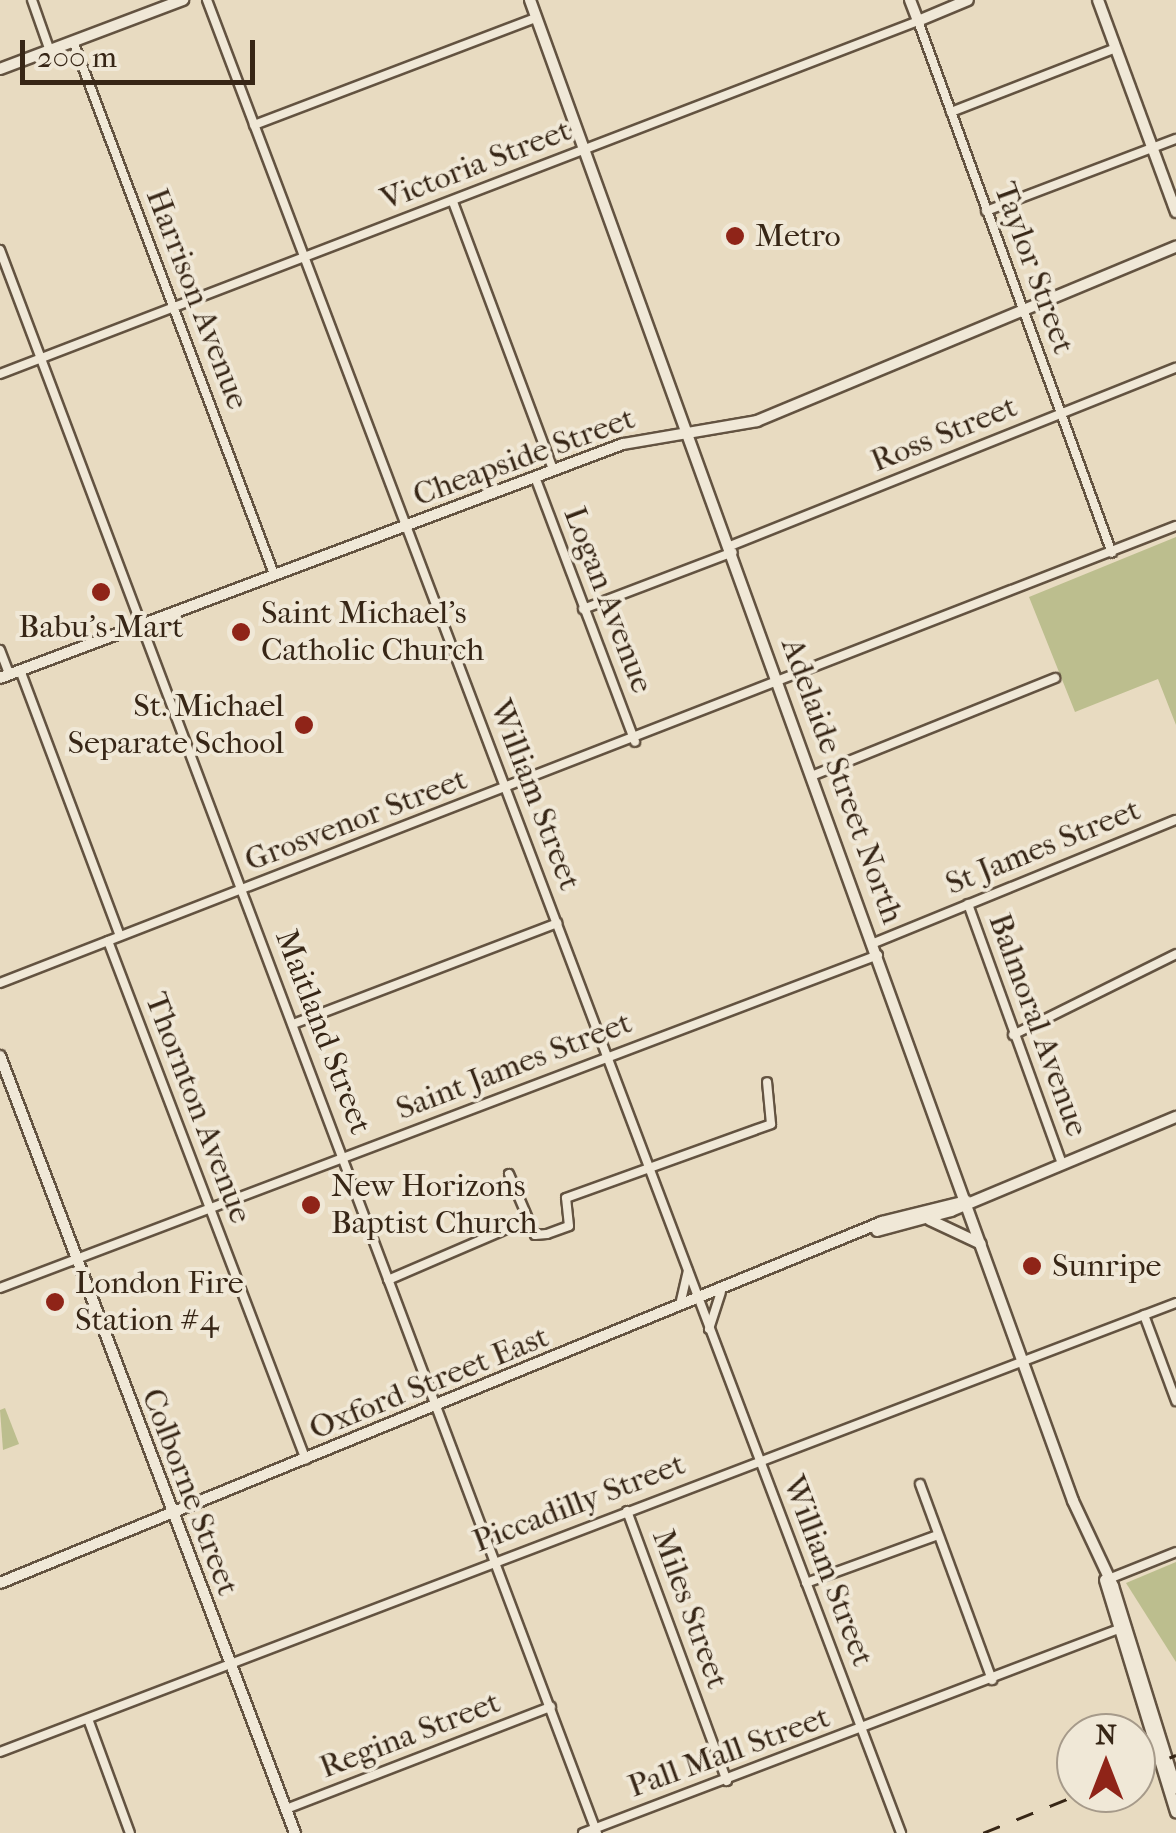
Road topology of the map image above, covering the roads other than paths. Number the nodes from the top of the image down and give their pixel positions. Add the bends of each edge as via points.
1 (32, 0) edge
2 (183, 0) edge
3 (207, 0) edge
4 (530, 0) edge
5 (910, 0) edge
6 (968, 0) edge
7 (1098, 0) edge
8 (536, 18) junction
9 (918, 20) junction
10 (73, 41) junction
11 (1116, 48) junction
12 (50, 50) junction
13 (0, 70) edge
14 (950, 112) junction
15 (254, 124) junction
16 (1176, 139) edge
17 (1153, 147) junction
18 (587, 149) junction
19 (452, 202) junction
20 (986, 211) junction
21 (1176, 212) edge
22 (1176, 248) edge
23 (0, 250) edge
24 (306, 257) junction
25 (174, 306) junction
26 (1022, 310) junction
27 (41, 358) junction
28 (1176, 368) edge
29 (0, 374) edge
30 (1060, 415) junction
31 (687, 432) junction
32 (553, 469) junction
33 (535, 476) junction
34 (407, 525) junction
35 (1176, 526) edge
36 (732, 549) junction
37 (1112, 553) junction
38 (274, 574) junction
39 (583, 609) junction
40 (142, 624) junction
41 (0, 650) edge
42 (10, 674) edge
43 (1055, 678) dead end
44 (782, 686) junction
45 (634, 742) junction
46 (814, 776) junction
47 (507, 790) junction
48 (1176, 820) edge
49 (242, 890) junction
50 (968, 904) junction
51 (557, 923) junction
52 (120, 936) junction
53 (108, 941) junction
54 (874, 942) junction
55 (1176, 954) edge
56 (878, 955) junction
57 (0, 983) edge
58 (293, 1024) junction
59 (1013, 1035) junction
60 (0, 1056) edge
61 (608, 1058) junction
62 (767, 1082) dead end
63 (1176, 1117) edge
64 (344, 1157) junction
65 (1062, 1163) junction
66 (650, 1168) junction
67 (509, 1174) dead end
68 (966, 1200) junction
69 (209, 1208) junction
70 (526, 1220) junction
71 (926, 1220) junction
72 (877, 1230) junction
73 (982, 1244) junction
74 (76, 1260) junction
75 (688, 1271) junction
76 (388, 1280) junction
77 (0, 1288) edge
78 (721, 1292) junction
79 (700, 1301) junction
80 (1176, 1303) edge
81 (676, 1310) junction
82 (1144, 1315) junction
83 (709, 1329) junction
84 (1024, 1360) junction
85 (1176, 1401) edge
86 (435, 1408) junction
87 (306, 1460) junction
88 (760, 1462) junction
89 (920, 1484) dead end
90 (627, 1511) junction
91 (172, 1514) junction
92 (938, 1535) junction
93 (1176, 1552) edge
94 (494, 1562) junction
95 (1105, 1580) junction
96 (0, 1582) edge
97 (806, 1583) junction
98 (1116, 1630) junction
99 (228, 1662) junction
100 (992, 1680) junction
101 (551, 1708) junction
102 (88, 1719) junction
103 (862, 1730) junction
104 (0, 1752) edge
105 (726, 1781) junction
106 (1176, 1788) edge
107 (286, 1809) junction
108 (1176, 1812) edge
109 (596, 1831) edge
110 (130, 1833) edge
111 (294, 1833) edge
112 (584, 1833) edge
113 (902, 1833) edge

1 - 12 street
2 - 10 main road
3 - 15 street, William Street
4 - 8 main road, Adelaide Street North
5 - 9 main road, Taylor Street
6 - 9 main road, Victoria Street
7 - 11 main road
8 - 15 street
8 - 18 main road, Adelaide Street North
9 - 14 street, Taylor Street
9 - 18 street, Victoria Street
10 - 12 main road
10 - 25 street, Harrison Avenue
11 - 14 street
11 - 17 main road
12 - 13 main road
14 - 20 street, Taylor Street
15 - 24 street, William Street
16 - 17 street
17 - 20 street
17 - 21 main road
18 - 19 street, Victoria Street
18 - 31 main road, Adelaide Street North
19 - 24 street, Victoria Street
19 - 32 street, Logan Avenue
20 - 26 street, Taylor Street
22 - 26 main road, Cheapside Street
23 - 27 street, Maitland Street
24 - 25 street, Victoria Street
24 - 34 street, William Street
25 - 27 street, Victoria Street
25 - 38 street, Harrison Avenue
26 - 30 street, Taylor Street
26 - 31 main road, Cheapside Street via 757,421
27 - 29 street, Victoria Street
27 - 40 street, Maitland Street
28 - 30 street, Ross Street
30 - 36 street, Ross Street
30 - 37 street, Taylor Street
31 - 32 main road, Cheapside Street
31 - 36 main road, Adelaide Street North
32 - 33 main road, Cheapside Street
33 - 34 main road, Cheapside Street
33 - 39 street, Logan Avenue
34 - 38 main road, Cheapside Street
34 - 47 street, William Street
35 - 37 street, Grosvenor Street
36 - 39 street, Ross Street
36 - 44 main road, Adelaide Street North
37 - 44 street, Grosvenor Street
38 - 40 main road, Cheapside Street
39 - 45 street, Logan Avenue
40 - 42 main road, Cheapside Street
40 - 49 street, Maitland Street
41 - 42 street
42 - 52 street
43 - 46 street
44 - 45 street, Grosvenor Street
44 - 46 main road, Adelaide Street North
45 - 47 street, Grosvenor Street
46 - 54 main road, Adelaide Street North
47 - 49 street, Grosvenor Street
47 - 51 street, William Street
48 - 50 street, St James Street
49 - 52 street, Grosvenor Street
49 - 58 street, Maitland Street
50 - 54 street, St James Street
50 - 59 street, Balmoral Avenue
51 - 58 street
51 - 61 street, William Street
52 - 53 street, Grosvenor Street
53 - 57 street, Grosvenor Street
53 - 69 street, Thornton Avenue
54 - 56 main road, Adelaide Street North
55 - 59 street
56 - 61 street, Saint James Street
56 - 68 main road, Adelaide Street North
58 - 64 street, Maitland Street
59 - 65 street, Balmoral Avenue
60 - 74 main road, Colborne Street
61 - 64 street, Saint James Street
61 - 66 street, William Street
62 - 66 street via 777,1108 771,1124
63 - 65 main road, Oxford Street East
64 - 69 street, Saint James Street
64 - 76 street, Maitland Street
65 - 68 main road, Oxford Street East
66 - 70 street via 566,1198 568,1226 535,1236
66 - 75 street, William Street
67 - 70 street
68 - 71 main road, Oxford Street East
68 - 72 main road, Oxford Street East via 947,1199
68 - 73 main road, Adelaide Street North
69 - 74 street, Saint James Street
69 - 87 street, Thornton Avenue
70 - 76 street
71 - 72 main road, Oxford Street East
71 - 73 main road via 958,1226
72 - 78 main road, Oxford Street East
73 - 84 main road, Adelaide Street North
74 - 77 street, Saint James Street
74 - 91 main road, Colborne Street
75 - 79 street, William Street
75 - 81 street
76 - 86 street, Maitland Street
78 - 79 main road, Oxford Street East
78 - 83 street
79 - 81 main road, Oxford Street East
79 - 83 street, William Street
80 - 82 street, Piccadilly Street
81 - 86 main road, Oxford Street East
82 - 84 street, Piccadilly Street
82 - 85 street
83 - 88 street, William Street
84 - 88 street, Piccadilly Street
84 - 95 main road, Adelaide Street North
86 - 87 main road, Oxford Street East
86 - 94 street, Maitland Street
87 - 91 main road, Oxford Street East
88 - 90 street, Piccadilly Street
88 - 97 street, William Street
89 - 92 street
90 - 94 street, Piccadilly Street
90 - 105 street, Miles Street
91 - 96 main road, Oxford Street East
91 - 99 main road, Colborne Street
92 - 97 street
92 - 100 street
93 - 95 street
94 - 99 street, Piccadilly Street
94 - 101 street, Maitland Street
95 - 98 main road, Adelaide Street North
95 - 106 main road, Adelaide Street North
97 - 103 street, William Street
98 - 100 street, Pall Mall Street
98 - 108 main road, Adelaide Street North
99 - 102 street, Piccadilly Street
99 - 107 main road, Colborne Street
100 - 103 street, Pall Mall Street
101 - 107 street, Regina Street
101 - 109 street, Maitland Street
102 - 104 street, Piccadilly Street
102 - 110 street
103 - 105 street, Pall Mall Street
103 - 113 street, William Street
105 - 109 street, Pall Mall Street
107 - 111 main road, Colborne Street
109 - 112 street, Pall Mall Street

